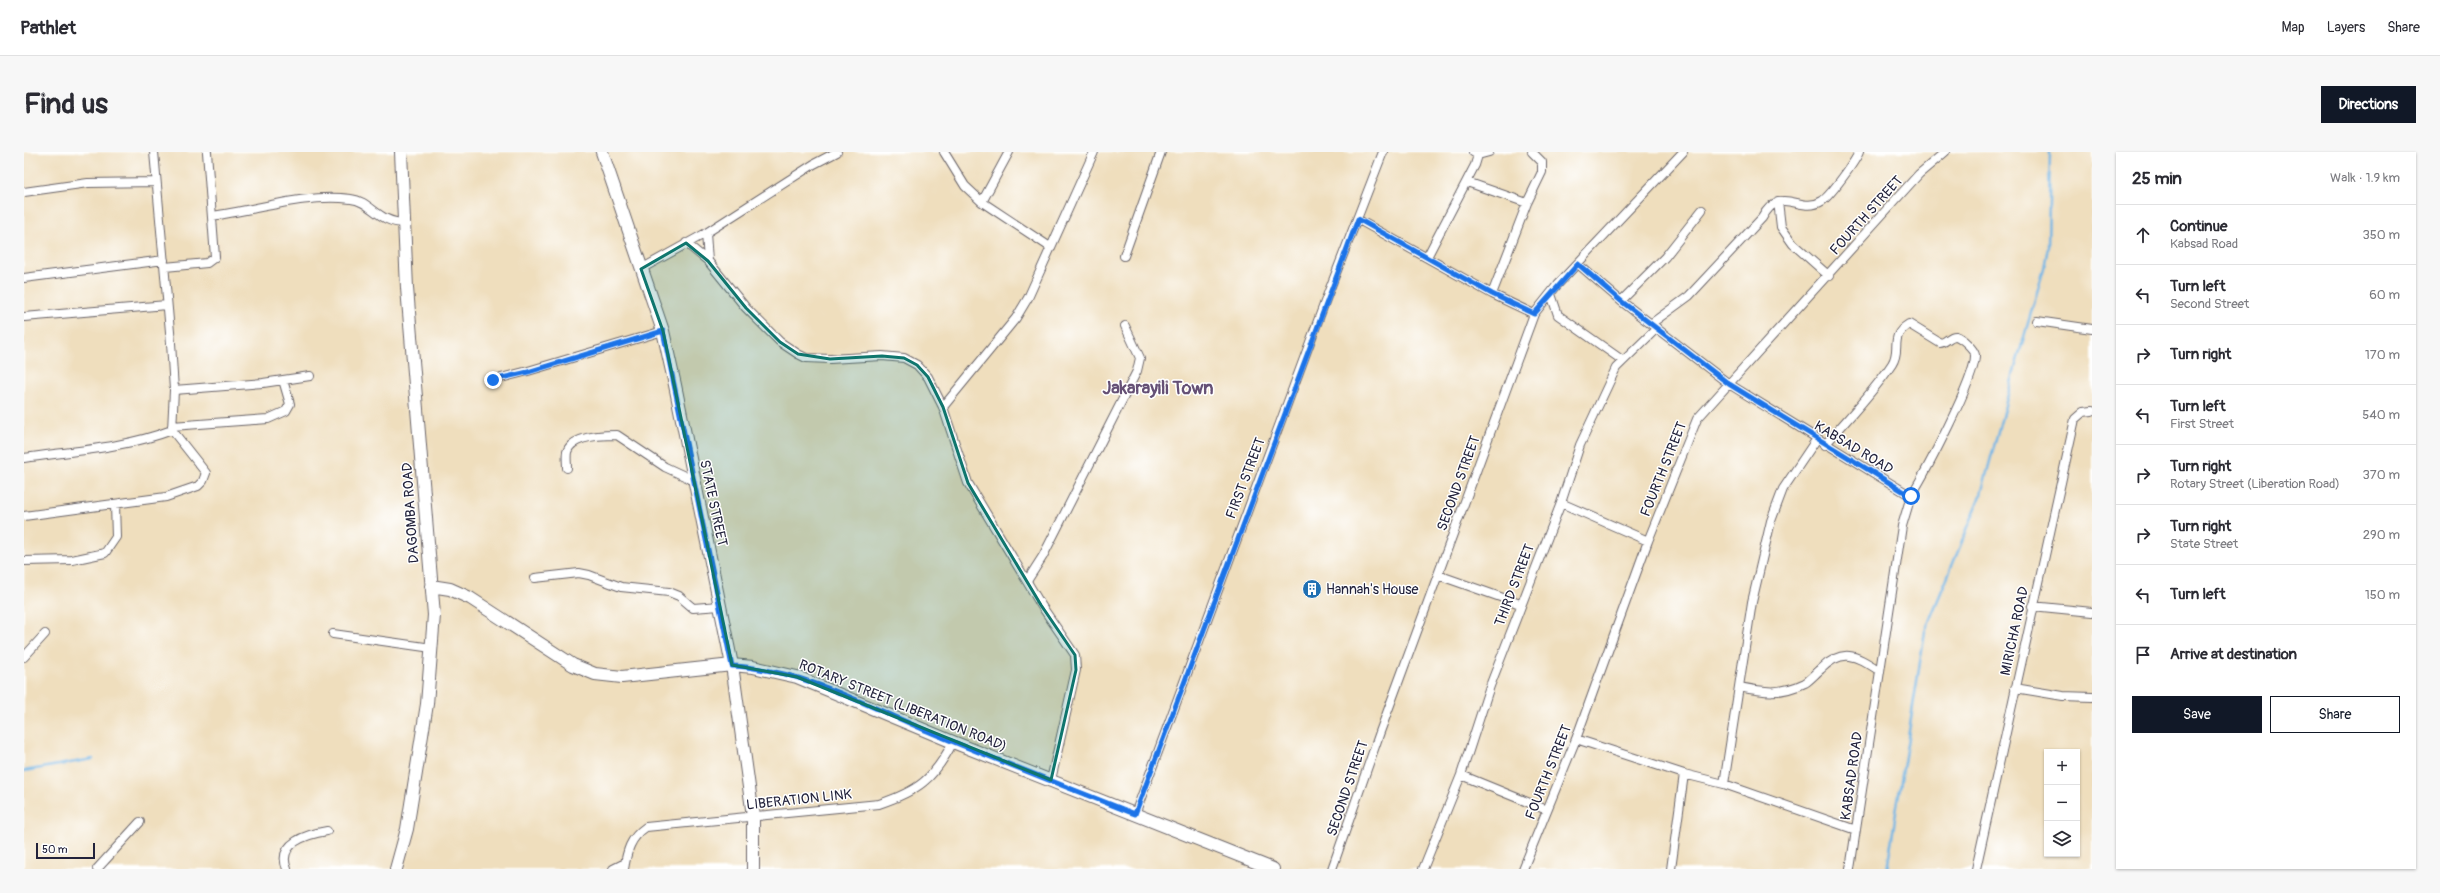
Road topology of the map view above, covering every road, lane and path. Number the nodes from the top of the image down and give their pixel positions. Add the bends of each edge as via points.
1 (154, 152) edge
2 (207, 152) edge
3 (400, 152) edge
4 (602, 152) edge
5 (837, 152) edge
6 (944, 152) edge
7 (1009, 152) edge
8 (1094, 152) edge
9 (1161, 152) edge
10 (1384, 152) edge
11 (1489, 152) edge
12 (1532, 152) edge
13 (1683, 152) edge
14 (1859, 152) edge
15 (1945, 152) edge
16 (1476, 154) edge
17 (156, 182) junction
18 (1467, 182) junction
19 (24, 192) edge
20 (1778, 201) junction
21 (982, 202) junction
22 (1527, 203) junction
23 (1702, 210) dead end
24 (212, 216) junction
25 (1358, 219) junction
26 (405, 223) junction
27 (706, 233) junction
28 (686, 243) junction
29 (1050, 247) junction
30 (1124, 256) dead end
31 (1427, 257) junction
32 (708, 261) junction
33 (164, 263) junction
34 (1578, 264) junction
35 (641, 269) junction
36 (1829, 276) junction
37 (24, 278) edge
38 (1492, 294) junction
39 (1551, 294) junction
40 (1621, 301) junction
41 (167, 305) junction
42 (1534, 314) junction
43 (24, 317) edge
44 (2037, 321) dead end
45 (1125, 326) dead end
46 (1654, 326) junction
47 (2092, 329) edge
48 (663, 331) junction
49 (1622, 360) junction
50 (310, 376) dead end
51 (283, 380) junction
52 (493, 380) dead end
53 (1729, 384) junction
54 (174, 390) junction
55 (943, 407) junction
56 (2092, 411) edge
57 (172, 428) junction
58 (1816, 440) junction
59 (1825, 445) junction
60 (24, 458) edge
61 (567, 468) dead end
62 (693, 480) junction
63 (1911, 496) junction
64 (1561, 503) junction
65 (115, 504) junction
66 (24, 516) edge
67 (1648, 541) junction
68 (24, 561) edge
69 (1438, 575) junction
70 (536, 578) dead end
71 (1027, 581) junction
72 (431, 586) junction
73 (1520, 604) junction
74 (720, 606) junction
75 (2032, 606) junction
76 (2092, 612) edge
77 (45, 634) dead end
78 (333, 634) dead end
79 (432, 648) junction
80 (24, 657) edge
81 (732, 666) junction
82 (1880, 671) junction
83 (1739, 687) junction
84 (2015, 688) junction
85 (2092, 697) edge
86 (1576, 738) junction
87 (953, 742) junction
88 (1684, 774) junction
89 (1461, 775) junction
90 (1051, 780) junction
91 (1724, 784) junction
92 (1547, 810) junction
93 (1135, 814) junction
94 (753, 816) junction
95 (140, 822) dead end
96 (1856, 830) junction
97 (327, 831) dead end
98 (624, 866) edge
99 (97, 869) edge
100 (287, 869) edge
101 (396, 869) edge
102 (613, 869) edge
103 (753, 869) edge
104 (1273, 869) edge
105 (1332, 869) edge
106 (1423, 869) edge
107 (1523, 869) edge
108 (1671, 869) edge
109 (1850, 869) edge
110 (1976, 869) edge

1 - 17 street
2 - 24 street
3 - 26 street, DAGOMBA ROAD
4 - 35 street, STATE STREET
5 - 27 street
6 - 21 street via 965,186
7 - 21 street
8 - 29 street
9 - 30 street
10 - 25 street, FIRST STREET
11 - 16 street
12 - 22 street via 1542,162 1542,172
13 - 34 street, SECOND STREET
14 - 20 street via 1845,174 1822,201 1810,205 1789,200
15 - 36 street, FOURTH STREET via 1919,174
16 - 18 street
17 - 19 street via 88,183
17 - 33 street
18 - 22 street
18 - 31 street
20 - 36 street via 1781,226 1794,244
20 - 46 street, THIRD STREET via 1767,209 1762,218 1689,296
21 - 29 street
22 - 38 street
23 - 40 street via 1665,257
24 - 26 street via 326,198 353,199 388,221
24 - 33 street via 216,254 212,261
25 - 31 street
25 - 93 street, FIRST STREET
26 - 72 street, DAGOMBA ROAD
27 - 28 street
27 - 32 street
28 - 32 street
28 - 35 street
29 - 55 street via 1028,298 1016,318
31 - 38 street
32 - 55 street via 746,308 790,350 806,358 904,358 917,365 928,377
33 - 37 street
33 - 41 street
34 - 39 street, SECOND STREET
34 - 40 street, KABSAD ROAD
35 - 48 street, STATE STREET
36 - 53 street, FOURTH STREET
38 - 42 street
39 - 42 street, SECOND STREET
39 - 49 street via 1558,315
40 - 46 street, KABSAD ROAD
41 - 43 street
41 - 54 street
42 - 69 street, SECOND STREET
44 - 47 street
45 - 71 street via 1140,358 1137,371 1043,556
46 - 49 street, THIRD STREET
46 - 53 street, KABSAD ROAD
48 - 52 street via 528,372
48 - 62 street, STATE STREET
49 - 64 street, THIRD STREET via 1602,394 1580,445
50 - 51 street
51 - 54 street
51 - 57 street via 290,404 282,414 254,420
53 - 58 street, KABSAD ROAD
53 - 67 street, FOURTH STREET via 1697,419
54 - 57 street
55 - 71 street via 968,483
56 - 75 street, MIRICHA ROAD via 2083,412 2075,419
57 - 60 street via 143,440
57 - 65 street via 204,468 206,473 203,481 198,486 166,497
58 - 59 street, KABSAD ROAD
58 - 83 street via 1783,489 1771,521 1752,602
59 - 63 street, KABSAD ROAD
59 - 63 street via 1893,363 1895,343 1902,328 1909,324 1916,326 1940,343 1954,336 1958,337 1974,351 1970,378
61 - 62 street via 567,453 570,445 576,441 617,435 665,467
62 - 74 street, STATE STREET
63 - 82 street, KABSAD ROAD via 1902,526
64 - 67 street
64 - 73 street, THIRD STREET
65 - 66 street
65 - 68 street via 116,538 105,553 72,560
67 - 86 street, FOURTH STREET
69 - 73 street
69 - 105 street, SECOND STREET
70 - 74 street via 579,573 620,587 669,592 679,596 693,608
71 - 90 street via 1075,655 1077,664
72 - 79 street, DAGOMBA ROAD via 434,615
72 - 81 street, ROTARY STREET (LIBERATION ROAD) via 450,589 470,598 573,665 595,674 622,677
73 - 89 street, THIRD STREET
74 - 81 street, STATE STREET
75 - 76 street
75 - 84 street, MIRICHA ROAD
77 - 80 street
78 - 79 street
79 - 101 street, DAGOMBA ROAD via 427,704 407,828
81 - 87 street, ROTARY STREET (LIBERATION ROAD) via 760,668 797,677
81 - 94 street, STATE STREET
82 - 83 street via 1854,655 1838,656 1806,682 1796,686 1768,693
82 - 96 street, KABSAD ROAD
83 - 91 street
84 - 85 street via 2063,696
84 - 110 street, MIRICHA ROAD
86 - 88 street
86 - 92 street, FOURTH STREET
87 - 90 street, ROTARY STREET (LIBERATION ROAD)
87 - 94 street, LIBERATION LINK via 941,765 930,777 902,796 879,804
88 - 91 street
88 - 108 street
89 - 92 street
89 - 106 street, THIRD STREET
90 - 93 street, ROTARY STREET (LIBERATION ROAD)
91 - 96 street
92 - 107 street, FOURTH STREET
93 - 104 street, ROTARY STREET (LIBERATION ROAD)
94 - 98 street, LIBERATION LINK via 646,827 637,833 629,845
94 - 103 street, STATE STREET
95 - 99 street
96 - 109 street, KABSAD ROAD
97 - 100 street via 310,834 297,840 284,857
98 - 102 street

